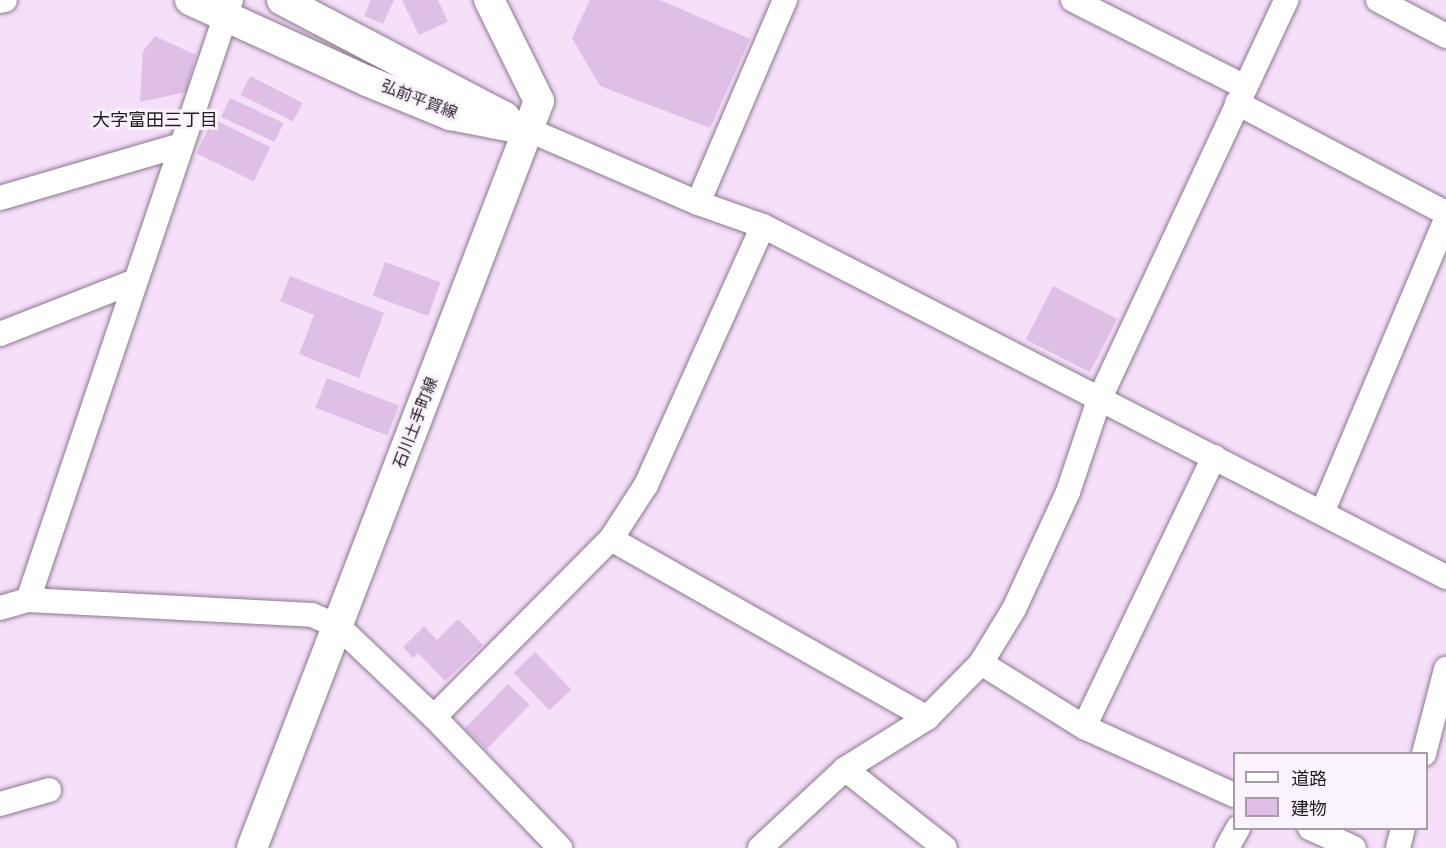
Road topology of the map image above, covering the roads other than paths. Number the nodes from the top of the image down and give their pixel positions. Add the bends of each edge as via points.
1 (5, 0) edge
2 (190, 0) edge
3 (282, 0) edge
4 (489, 0) edge
5 (784, 0) edge
6 (1073, 0) edge
7 (1286, 0) edge
8 (1378, 0) edge
9 (0, 1) edge
10 (228, 8) edge
11 (1446, 36) edge
12 (1241, 95) junction
13 (529, 130) junction
14 (181, 145) junction
15 (0, 198) edge
16 (698, 203) junction
17 (1446, 213) edge
18 (1446, 219) edge
19 (764, 226) junction
20 (135, 281) junction
21 (0, 334) edge
22 (1099, 400) junction
23 (1214, 457) junction
24 (1322, 513) junction
25 (611, 539) junction
26 (1446, 577) edge
27 (28, 600) junction
28 (0, 608) edge
29 (338, 626) junction
30 (981, 663) junction
31 (1446, 669) edge
32 (434, 717) junction
33 (927, 718) junction
34 (1440, 724) edge
35 (1084, 727) junction
36 (1425, 752) edge
37 (845, 769) junction
38 (49, 790) dead end
39 (1233, 795) edge
40 (0, 804) edge
41 (1237, 830) edge
42 (1314, 830) edge
43 (1402, 830) edge
44 (252, 848) edge
45 (560, 848) edge
46 (760, 848) edge
47 (945, 848) edge
48 (1227, 848) edge
49 (1354, 848) edge
50 (1398, 848) edge

1 - 9 street
2 - 10 main road, 弘前平賀線
3 - 13 main road, 弘前平賀線
4 - 13 main road, 石川土手町線 via 538,101
5 - 16 street
6 - 12 street
7 - 12 street
8 - 11 street
10 - 13 main road, 弘前平賀線 via 450,115
10 - 14 street
12 - 17 street
12 - 22 street
13 - 16 street
13 - 29 main road, 石川土手町線
14 - 15 street
14 - 20 street
16 - 19 street
18 - 24 street
19 - 22 street
19 - 25 street via 646,485
20 - 21 street
20 - 27 street
22 - 23 street
22 - 30 street via 1068,492 1014,609
23 - 24 street
23 - 35 street
24 - 26 street
25 - 32 street
25 - 33 street
27 - 28 street
27 - 29 street via 312,615
29 - 32 street
29 - 44 main road, 石川土手町線
30 - 33 street
30 - 35 street
31 - 34 street
32 - 45 street
33 - 37 street
34 - 36 street
35 - 39 street
37 - 46 street
37 - 47 street
38 - 40 street
41 - 48 street
42 - 49 street
43 - 50 street

